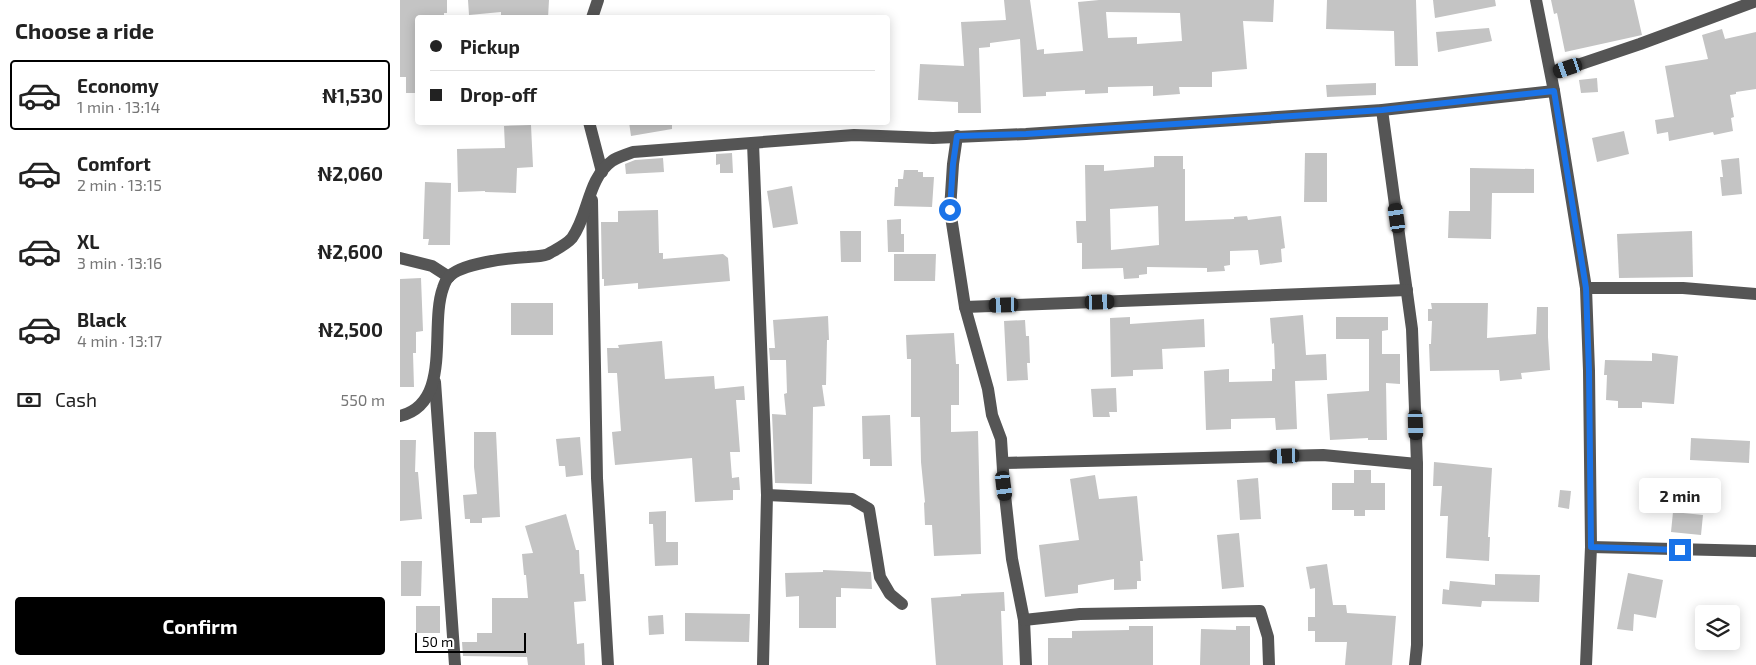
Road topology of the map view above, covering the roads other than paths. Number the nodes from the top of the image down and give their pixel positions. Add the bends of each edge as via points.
1 (598, 0) edge
2 (1536, 0) edge
3 (1756, 1) edge
4 (593, 15) edge
5 (1551, 74) junction
6 (1554, 91) junction
7 (1382, 110) junction
8 (590, 125) edge
9 (957, 136) junction
10 (753, 143) junction
11 (602, 172) junction
12 (592, 188) junction
13 (571, 239) junction
14 (593, 249) junction
15 (400, 258) edge
16 (449, 276) junction
17 (1586, 288) junction
18 (1407, 290) junction
19 (1756, 294) edge
20 (966, 307) junction
21 (435, 377) junction
22 (400, 416) edge
23 (1003, 463) junction
24 (1417, 464) junction
25 (767, 495) junction
26 (1591, 547) junction
27 (1756, 551) edge
28 (902, 604) dead end
29 (1024, 620) junction
30 (455, 665) edge
31 (608, 665) edge
32 (763, 665) edge
33 (1026, 665) edge
34 (1269, 665) edge
35 (1415, 665) edge
36 (1586, 665) edge

1 - 4 street
2 - 5 street
3 - 5 street
5 - 6 street
6 - 7 street
6 - 17 street
7 - 9 street
7 - 18 street
8 - 11 street
9 - 10 street via 854,135
9 - 20 street via 950,210
10 - 11 street via 633,152 612,161
10 - 25 street
11 - 12 street
12 - 13 street
12 - 14 street
13 - 14 street
13 - 16 street via 547,255 502,259 471,266
14 - 31 street via 597,478
15 - 16 street via 432,266
16 - 21 street via 439,308
17 - 19 street via 1683,288
17 - 26 street
18 - 20 street
18 - 24 street via 1412,329
20 - 23 street via 992,415 1001,439
21 - 22 street via 420,407
21 - 30 street
23 - 24 street via 1323,455
23 - 29 street via 1012,560
24 - 35 street
25 - 28 street via 852,500 869,509 880,577 890,594
25 - 32 street
26 - 27 street
26 - 36 street
29 - 33 street
29 - 34 street via 1080,614 1260,611 1268,637

